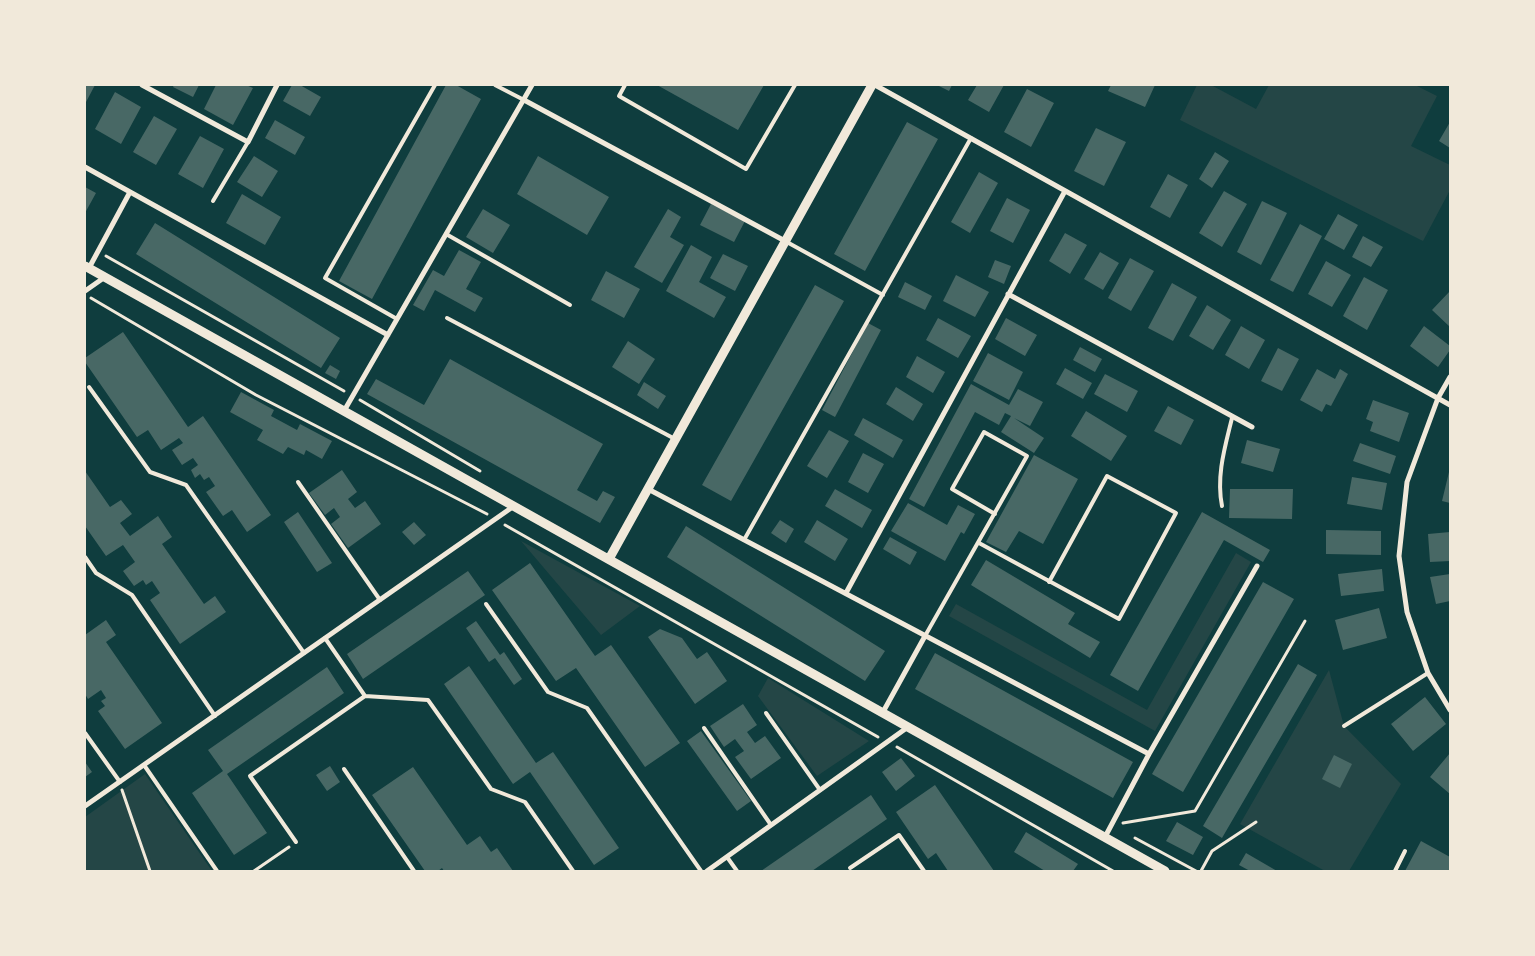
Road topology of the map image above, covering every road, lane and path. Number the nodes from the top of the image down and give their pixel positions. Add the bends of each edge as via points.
1 (142, 85) edge
2 (277, 85) edge
3 (435, 85) edge
4 (495, 85) edge
5 (532, 85) edge
6 (625, 85) edge
7 (795, 85) edge
8 (874, 85) edge
9 (524, 100) junction
10 (971, 138) junction
11 (248, 142) junction
12 (85, 167) edge
13 (1065, 191) junction
14 (130, 192) junction
15 (213, 201) dead end
16 (446, 234) junction
17 (785, 242) junction
18 (87, 267) edge
19 (105, 276) junction
20 (85, 291) edge
21 (1008, 294) junction
22 (85, 295) edge
23 (883, 295) junction
24 (570, 305) dead end
25 (447, 318) dead end
26 (397, 319) junction
27 (388, 335) junction
28 (1450, 376) edge
29 (89, 387) dead end
30 (1438, 398) junction
31 (1450, 405) edge
32 (344, 410) junction
33 (1232, 418) junction
34 (1252, 427) dead end
35 (675, 439) junction
36 (298, 482) dead end
37 (648, 489) junction
38 (514, 506) junction
39 (1222, 506) dead end
40 (995, 514) junction
41 (496, 519) junction
42 (744, 540) junction
43 (979, 543) junction
44 (85, 557) edge
45 (608, 559) junction
46 (1257, 566) dead end
47 (1049, 582) junction
48 (846, 593) junction
49 (380, 600) junction
50 (486, 604) dead end
51 (1305, 621) dead end
52 (926, 636) junction
53 (325, 638) junction
54 (304, 653) junction
55 (1428, 673) junction
56 (366, 696) junction
57 (1450, 710) edge
58 (882, 712) junction
59 (766, 713) dead end
60 (215, 716) junction
61 (908, 726) junction
62 (1344, 726) dead end
63 (704, 728) dead end
64 (85, 733) edge
65 (887, 742) junction
66 (1149, 754) junction
67 (144, 765) junction
68 (344, 769) dead end
69 (120, 782) junction
70 (820, 790) junction
71 (85, 806) edge
72 (1256, 822) dead end
73 (771, 825) junction
74 (1111, 825) junction
75 (1105, 837) junction
76 (296, 842) joint
77 (1405, 851) dead end
78 (727, 857) junction
79 (850, 868) dead end
80 (150, 871) edge
81 (218, 871) edge
82 (254, 871) edge
83 (414, 871) edge
84 (573, 871) edge
85 (701, 871) edge
86 (707, 871) edge
87 (736, 871) edge
88 (924, 871) edge
89 (1113, 871) edge
90 (1165, 871) edge
91 (1201, 871) edge
92 (1396, 871) edge

1 - 11 street
2 - 11 street
3 - 26 lane via 325,278
4 - 9 lane
5 - 9 street
6 - 7 lane via 619,96 746,169
8 - 10 street
8 - 17 street
9 - 16 street
9 - 17 street
10 - 13 street
10 - 23 lane
11 - 15 lane
12 - 14 street
13 - 21 street
13 - 30 street
14 - 18 street
14 - 27 street
16 - 24 lane
16 - 26 street
17 - 23 lane
17 - 35 street
18 - 19 street
19 - 20 street
19 - 32 street
21 - 33 street
21 - 48 street
22 - 41 path via 256,394
23 - 42 lane
25 - 35 lane
26 - 27 street
27 - 32 street
28 - 30 street
29 - 54 lane via 150,472 186,485
30 - 31 street
30 - 55 street via 1408,482 1399,556 1406,612
32 - 38 street
33 - 34 street
33 - 39 lane via 1219,474
35 - 37 street
36 - 49 lane
37 - 42 street
37 - 45 street
38 - 41 street
38 - 45 street
40 - 40 lane via 1027,456 984,432 952,489
40 - 43 lane
41 - 49 street
41 - 65 path
42 - 48 street
43 - 47 lane
43 - 52 lane
44 - 60 lane via 96,572 132,595
45 - 58 street
46 - 66 street
47 - 47 lane via 1119,619 1176,513 1107,476
48 - 52 street
49 - 53 street
50 - 85 lane via 548,692 587,708
51 - 74 path via 1195,810
52 - 58 street
52 - 66 street
53 - 54 street
53 - 56 lane
54 - 60 street
55 - 57 street
55 - 62 lane
56 - 76 lane via 250,776
56 - 84 lane via 428,700 492,789 525,802
58 - 61 street
59 - 70 lane
60 - 67 street
61 - 65 street
61 - 75 street
63 - 73 lane
64 - 69 lane
65 - 70 street
65 - 89 path
66 - 74 street
67 - 69 street
67 - 81 lane
68 - 83 lane
69 - 71 street
69 - 80 path
70 - 73 street
72 - 91 path via 1212,851
73 - 78 street
74 - 75 street
75 - 90 street
76 - 82 path
77 - 92 lane
78 - 86 street
78 - 87 lane
79 - 88 lane via 899,835

